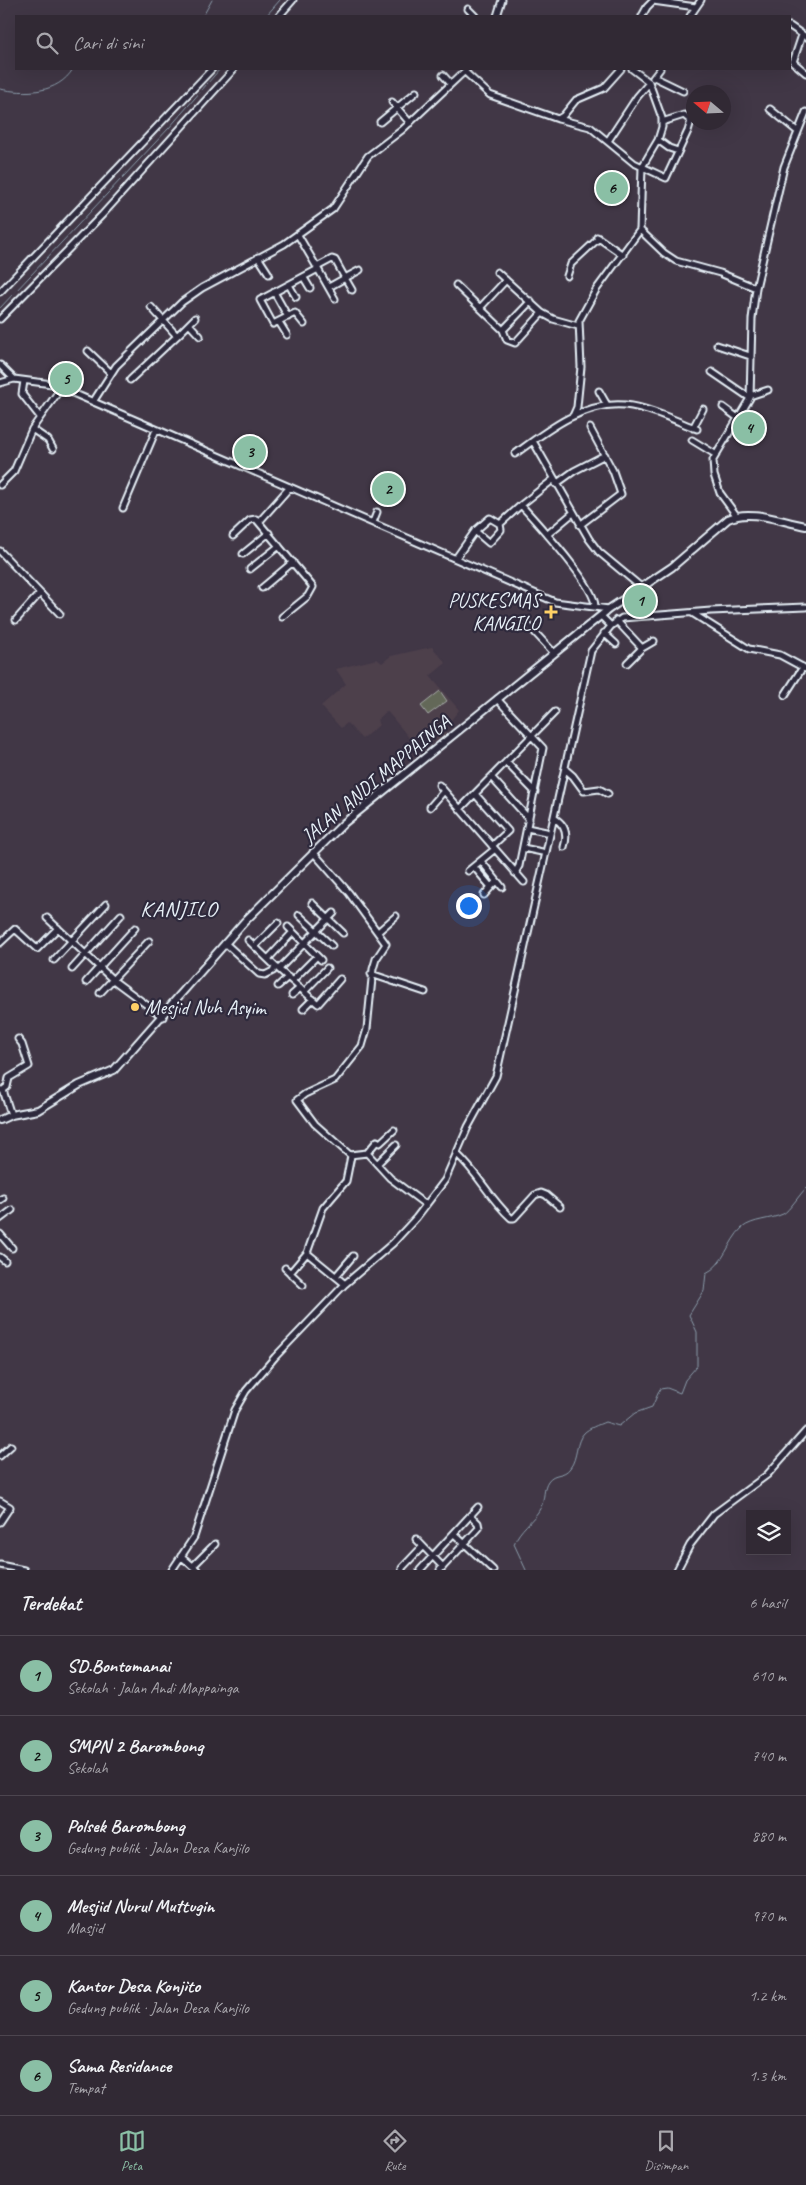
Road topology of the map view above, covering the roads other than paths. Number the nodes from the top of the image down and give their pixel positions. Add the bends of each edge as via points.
1 (293, 0) edge
2 (502, 0) edge
3 (701, 0) edge
4 (682, 3) edge
5 (696, 7) junction
6 (468, 9) dead end
7 (280, 15) edge
8 (474, 15) edge
9 (497, 15) edge
10 (642, 15) edge
11 (691, 15) edge
12 (791, 27) edge
13 (804, 36) edge
14 (211, 70) edge
15 (233, 70) edge
16 (466, 70) edge
17 (620, 70) edge
18 (633, 70) edge
19 (659, 70) edge
20 (806, 73) edge
21 (443, 74) dead end
22 (654, 77) junction
23 (649, 82) junction
24 (451, 84) junction
25 (683, 91) dead end
26 (416, 92) dead end
27 (392, 102) dead end
28 (397, 108) junction
29 (770, 109) dead end
30 (806, 112) edge
31 (558, 118) junction
32 (380, 122) dead end
33 (662, 122) junction
34 (410, 123) junction
35 (797, 131) junction
36 (658, 140) junction
37 (608, 141) junction
38 (678, 151) junction
39 (642, 167) junction
40 (640, 230) junction
41 (298, 235) junction
42 (623, 255) junction
43 (258, 257) junction
44 (318, 268) junction
45 (360, 270) dead end
46 (497, 272) dead end
47 (269, 274) dead end
48 (567, 276) dead end
49 (304, 278) junction
50 (345, 278) junction
51 (506, 280) junction
52 (289, 285) junction
53 (456, 285) dead end
54 (329, 287) junction
55 (310, 288) dead end
56 (756, 288) junction
57 (352, 290) dead end
58 (0, 292) edge
59 (274, 292) junction
60 (296, 297) dead end
61 (335, 299) dead end
62 (530, 301) junction
63 (151, 307) dead end
64 (480, 308) junction
65 (542, 313) junction
66 (288, 317) junction
67 (195, 318) dead end
68 (0, 319) edge
69 (162, 322) junction
70 (279, 322) junction
71 (189, 324) junction
72 (304, 324) dead end
73 (578, 326) junction
74 (503, 330) junction
75 (176, 336) junction
76 (200, 336) dead end
77 (287, 336) dead end
78 (717, 345) dead end
79 (88, 351) dead end
80 (750, 356) junction
81 (0, 364) edge
82 (712, 372) dead end
83 (111, 373) junction
84 (14, 379) junction
85 (130, 380) dead end
86 (24, 381) junction
87 (0, 383) edge
88 (61, 388) junction
89 (768, 390) dead end
90 (599, 391) dead end
91 (750, 397) junction
92 (93, 402) junction
93 (607, 405) junction
94 (724, 407) dead end
95 (703, 409) dead end
96 (573, 416) junction
97 (40, 417) junction
98 (738, 418) junction
99 (590, 428) dead end
100 (32, 429) junction
101 (156, 430) junction
102 (692, 440) dead end
103 (533, 441) junction
104 (53, 448) dead end
105 (516, 454) dead end
106 (715, 454) junction
107 (606, 455) junction
108 (555, 481) junction
109 (0, 485) edge
110 (290, 487) junction
111 (521, 505) junction
112 (123, 508) dead end
113 (377, 512) dead end
114 (573, 513) junction
115 (736, 515) junction
116 (259, 522) junction
117 (373, 522) junction
118 (500, 524) junction
119 (580, 525) junction
120 (806, 526) edge
121 (476, 531) junction
122 (269, 533) junction
123 (548, 534) junction
124 (233, 536) dead end
125 (279, 546) junction
126 (0, 551) edge
127 (243, 554) dead end
128 (456, 558) junction
129 (293, 562) junction
130 (250, 569) dead end
131 (641, 587) junction
132 (262, 588) dead end
133 (40, 593) junction
134 (595, 606) junction
135 (806, 607) edge
136 (609, 609) junction
137 (691, 613) junction
138 (60, 614) dead end
139 (601, 616) junction
140 (282, 618) dead end
141 (16, 620) dead end
142 (616, 620) junction
143 (528, 625) dead end
144 (611, 626) junction
145 (604, 633) junction
146 (654, 641) dead end
147 (616, 644) dead end
148 (642, 648) junction
149 (554, 653) junction
150 (627, 663) dead end
151 (804, 668) edge
152 (785, 695) dead end
153 (497, 699) junction
154 (555, 712) dead end
155 (531, 736) junction
156 (506, 762) junction
157 (565, 769) junction
158 (492, 778) junction
159 (439, 785) dead end
160 (444, 791) junction
161 (535, 792) junction
162 (475, 794) junction
163 (608, 794) dead end
164 (430, 806) dead end
165 (460, 810) junction
166 (554, 818) junction
167 (529, 819) junction
168 (528, 828) junction
169 (546, 832) dead end
170 (564, 847) dead end
171 (494, 848) junction
172 (523, 848) junction
173 (313, 852) junction
174 (542, 852) dead end
175 (481, 861) junction
176 (474, 867) junction
177 (468, 871) dead end
178 (515, 872) junction
179 (497, 881) junction
180 (524, 882) dead end
181 (491, 887) junction
182 (502, 887) dead end
183 (484, 895) dead end
184 (312, 903) dead end
185 (106, 904) dead end
186 (334, 913) dead end
187 (121, 915) dead end
188 (299, 915) dead end
189 (396, 916) dead end
190 (47, 918) dead end
191 (328, 919) junction
192 (278, 923) dead end
193 (288, 927) dead end
194 (58, 928) junction
195 (136, 928) dead end
196 (316, 931) junction
197 (378, 931) junction
198 (293, 932) junction
199 (343, 934) dead end
200 (149, 940) dead end
201 (248, 940) dead end
202 (71, 941) junction
203 (0, 943) edge
204 (225, 943) junction
205 (304, 944) junction
206 (255, 946) junction
207 (332, 946) dead end
208 (85, 954) junction
209 (317, 956) junction
210 (268, 959) junction
211 (54, 960) dead end
212 (322, 960) dead end
213 (99, 967) junction
214 (277, 968) junction
215 (328, 968) dead end
216 (72, 969) dead end
217 (372, 974) junction
218 (290, 979) junction
219 (340, 979) dead end
220 (112, 980) junction
221 (86, 982) dead end
222 (278, 986) dead end
223 (302, 990) junction
224 (425, 992) dead end
225 (100, 993) dead end
226 (292, 995) dead end
227 (313, 999) junction
228 (303, 1009) dead end
229 (163, 1017) junction
230 (18, 1040) dead end
231 (1, 1090) edge
232 (11, 1115) junction
233 (0, 1120) edge
234 (394, 1130) dead end
235 (396, 1145) dead end
236 (367, 1153) junction
237 (456, 1153) junction
238 (351, 1156) junction
239 (377, 1164) junction
240 (426, 1205) junction
241 (560, 1207) dead end
242 (12, 1210) dead end
243 (0, 1219) edge
244 (0, 1234) edge
245 (12, 1248) dead end
246 (307, 1252) junction
247 (354, 1256) dead end
248 (0, 1257) edge
249 (5, 1262) dead end
250 (284, 1268) dead end
251 (290, 1274) junction
252 (336, 1276) junction
253 (345, 1284) junction
254 (303, 1285) dead end
255 (806, 1431) edge
256 (11, 1446) dead end
257 (0, 1456) edge
258 (0, 1501) edge
259 (478, 1507) dead end
260 (471, 1516) junction
261 (0, 1522) edge
262 (454, 1534) junction
263 (416, 1539) dead end
264 (215, 1544) dead end
265 (464, 1544) junction
266 (422, 1547) junction
267 (181, 1556) junction
268 (433, 1557) junction
269 (0, 1565) edge
270 (195, 1568) edge
271 (441, 1568) edge
272 (24, 1570) edge
273 (172, 1570) edge
274 (402, 1570) edge
275 (420, 1570) edge
276 (493, 1570) edge
277 (677, 1570) edge

1 - 7 street
2 - 9 street
3 - 5 street
4 - 5 street
4 - 10 street via 653,1
5 - 11 street
6 - 8 street
12 - 13 street
13 - 20 street via 793,62
14 - 58 street
15 - 68 street via 102,215
16 - 24 street
16 - 31 street via 490,95
17 - 31 street via 604,88 576,100
18 - 23 street
19 - 22 street
21 - 24 street
22 - 23 street
22 - 25 street
23 - 33 street
23 - 37 street
24 - 34 street
26 - 28 street
27 - 28 street
28 - 32 street
28 - 34 street
29 - 35 street
30 - 35 street
31 - 37 street via 590,127
33 - 36 street
33 - 38 street via 684,115 691,121
34 - 41 street via 365,158 335,207
35 - 56 street via 784,166
36 - 38 street
36 - 39 street
37 - 39 street
38 - 39 street via 667,178
39 - 40 street
40 - 42 street
40 - 56 street via 676,262 720,272
41 - 43 street
41 - 44 street
42 - 48 street via 598,237 571,264
42 - 73 street via 593,294
43 - 47 street
43 - 69 street via 193,293
44 - 49 street
44 - 50 street via 334,259
44 - 54 street
45 - 50 street
46 - 51 street
49 - 52 street
49 - 55 street
50 - 54 street
50 - 57 street
51 - 62 street
51 - 64 street
52 - 59 street
52 - 60 street
53 - 64 street
54 - 61 street
56 - 80 street
59 - 66 street
59 - 70 street via 260,301 272,324
62 - 65 street
62 - 74 street
63 - 69 street
64 - 74 street
65 - 73 street
65 - 74 street via 515,343 507,340
66 - 70 street
66 - 72 street via 295,313
67 - 71 street
69 - 75 street
69 - 83 street
70 - 77 street
71 - 75 street
71 - 76 street
73 - 96 street via 581,367
75 - 85 street
78 - 80 street
79 - 83 street
80 - 91 street
81 - 84 street
82 - 91 street
83 - 92 street
84 - 86 street
84 - 87 street
86 - 88 street via 46,382
86 - 97 street via 21,393
88 - 92 street
88 - 97 street
89 - 91 street
90 - 93 street
91 - 98 street
92 - 101 street
93 - 95 street via 633,407 695,429
93 - 96 street
94 - 98 street
96 - 103 street
97 - 100 street
98 - 106 street
99 - 107 street
100 - 104 street via 48,440
100 - 109 street via 17,466
101 - 110 street
101 - 112 street
102 - 106 street
103 - 105 street
103 - 108 street
106 - 115 street via 713,467 718,487
107 - 108 street
107 - 119 street via 621,494
108 - 111 street
108 - 114 street
110 - 116 street
110 - 117 street
111 - 118 street
111 - 123 street
113 - 117 street
114 - 119 street
114 - 123 street
115 - 120 main road via 753,515
115 - 131 main road, JALAN ANDI MAPPAINGA via 672,567
116 - 122 street
116 - 124 street via 252,518
117 - 128 street
118 - 121 street via 490,518
118 - 121 street via 501,530 490,543
119 - 131 street via 599,552
121 - 128 street
122 - 125 street
122 - 127 street
123 - 134 street via 592,593
125 - 129 street
125 - 130 street
126 - 133 street
128 - 134 street via 555,602
129 - 132 street
129 - 140 street via 313,591
131 - 136 main road, JALAN ANDI MAPPAINGA
133 - 138 street
133 - 141 street
134 - 136 street
135 - 137 street
136 - 139 main road, JALAN ANDI MAPPAINGA
137 - 142 street
137 - 151 street via 749,649 780,655
139 - 144 street
139 - 149 main road, JALAN ANDI MAPPAINGA
142 - 144 street
142 - 148 street
143 - 149 street
144 - 145 street
145 - 147 street
145 - 157 street via 591,651
146 - 148 street
148 - 150 street
149 - 153 main road, JALAN ANDI MAPPAINGA
151 - 152 street
153 - 155 street
153 - 173 main road, JALAN ANDI MAPPAINGA
154 - 155 street
155 - 156 street
155 - 161 street via 543,748
156 - 158 street
156 - 161 street
157 - 163 street via 584,792 599,789
157 - 166 street
158 - 162 street
158 - 167 street
159 - 160 street
160 - 164 street
160 - 165 street
161 - 167 street
162 - 165 street
162 - 171 street via 508,832
165 - 171 street
166 - 170 street via 562,823
166 - 237 street via 498,1072
167 - 168 street
168 - 169 street
168 - 172 street
171 - 175 street
171 - 178 street
172 - 174 street
172 - 178 street
173 - 197 street
173 - 204 main road, JALAN ANDI MAPPAINGA
175 - 176 street
175 - 179 street
176 - 177 street
176 - 181 street
178 - 180 street
179 - 181 street
179 - 182 street
181 - 183 street
184 - 191 street
185 - 202 street
186 - 191 street
187 - 208 street
188 - 196 street
189 - 197 street
190 - 194 street
191 - 196 street
191 - 199 street
192 - 206 street
193 - 198 street
194 - 202 street
194 - 203 street via 38,949 15,928
195 - 213 street
196 - 205 street
196 - 207 street
197 - 217 street via 386,944 376,959
198 - 205 street
198 - 210 street
200 - 220 street
201 - 206 street
202 - 208 street
202 - 211 street
204 - 214 street via 259,974 265,975
204 - 229 main road, JALAN ANDI MAPPAINGA
205 - 209 street
205 - 214 street
206 - 210 street
208 - 213 street
208 - 216 street
209 - 212 street
209 - 218 street
210 - 214 street
213 - 220 street
213 - 221 street
214 - 218 street
215 - 223 street
217 - 224 street
217 - 238 street via 367,1029 362,1046 335,1080 297,1100 315,1124
218 - 222 street
218 - 223 street
219 - 227 street via 318,1004
220 - 225 street
220 - 229 street
223 - 226 street
223 - 227 street
227 - 228 street
229 - 232 main road, JALAN ANDI MAPPAINGA via 114,1070 82,1084 38,1110
230 - 231 street via 29,1066 9,1078 7,1087
231 - 232 street
232 - 233 main road, JALAN ANDI MAPPAINGA
234 - 236 street via 380,1143 377,1141
235 - 239 street
236 - 238 street
236 - 239 street
237 - 240 street via 445,1180
237 - 241 street via 474,1170 511,1218 541,1193
238 - 246 street via 346,1180 323,1208
239 - 240 street
240 - 253 street via 393,1243
242 - 243 street
244 - 245 street
246 - 251 street
246 - 252 street
247 - 252 street
248 - 249 street
250 - 251 street
251 - 254 street
252 - 253 street
253 - 267 street via 275,1357 237,1405 194,1538
255 - 277 street via 767,1475 714,1514 684,1554
256 - 257 street
258 - 261 street via 10,1507
259 - 260 street
260 - 262 street
260 - 265 street via 479,1528
262 - 265 street
262 - 268 street
263 - 266 street
264 - 270 street
265 - 271 street
265 - 276 street
266 - 268 street
266 - 274 street
267 - 270 street
267 - 273 street
268 - 271 street
268 - 275 street
269 - 272 street

